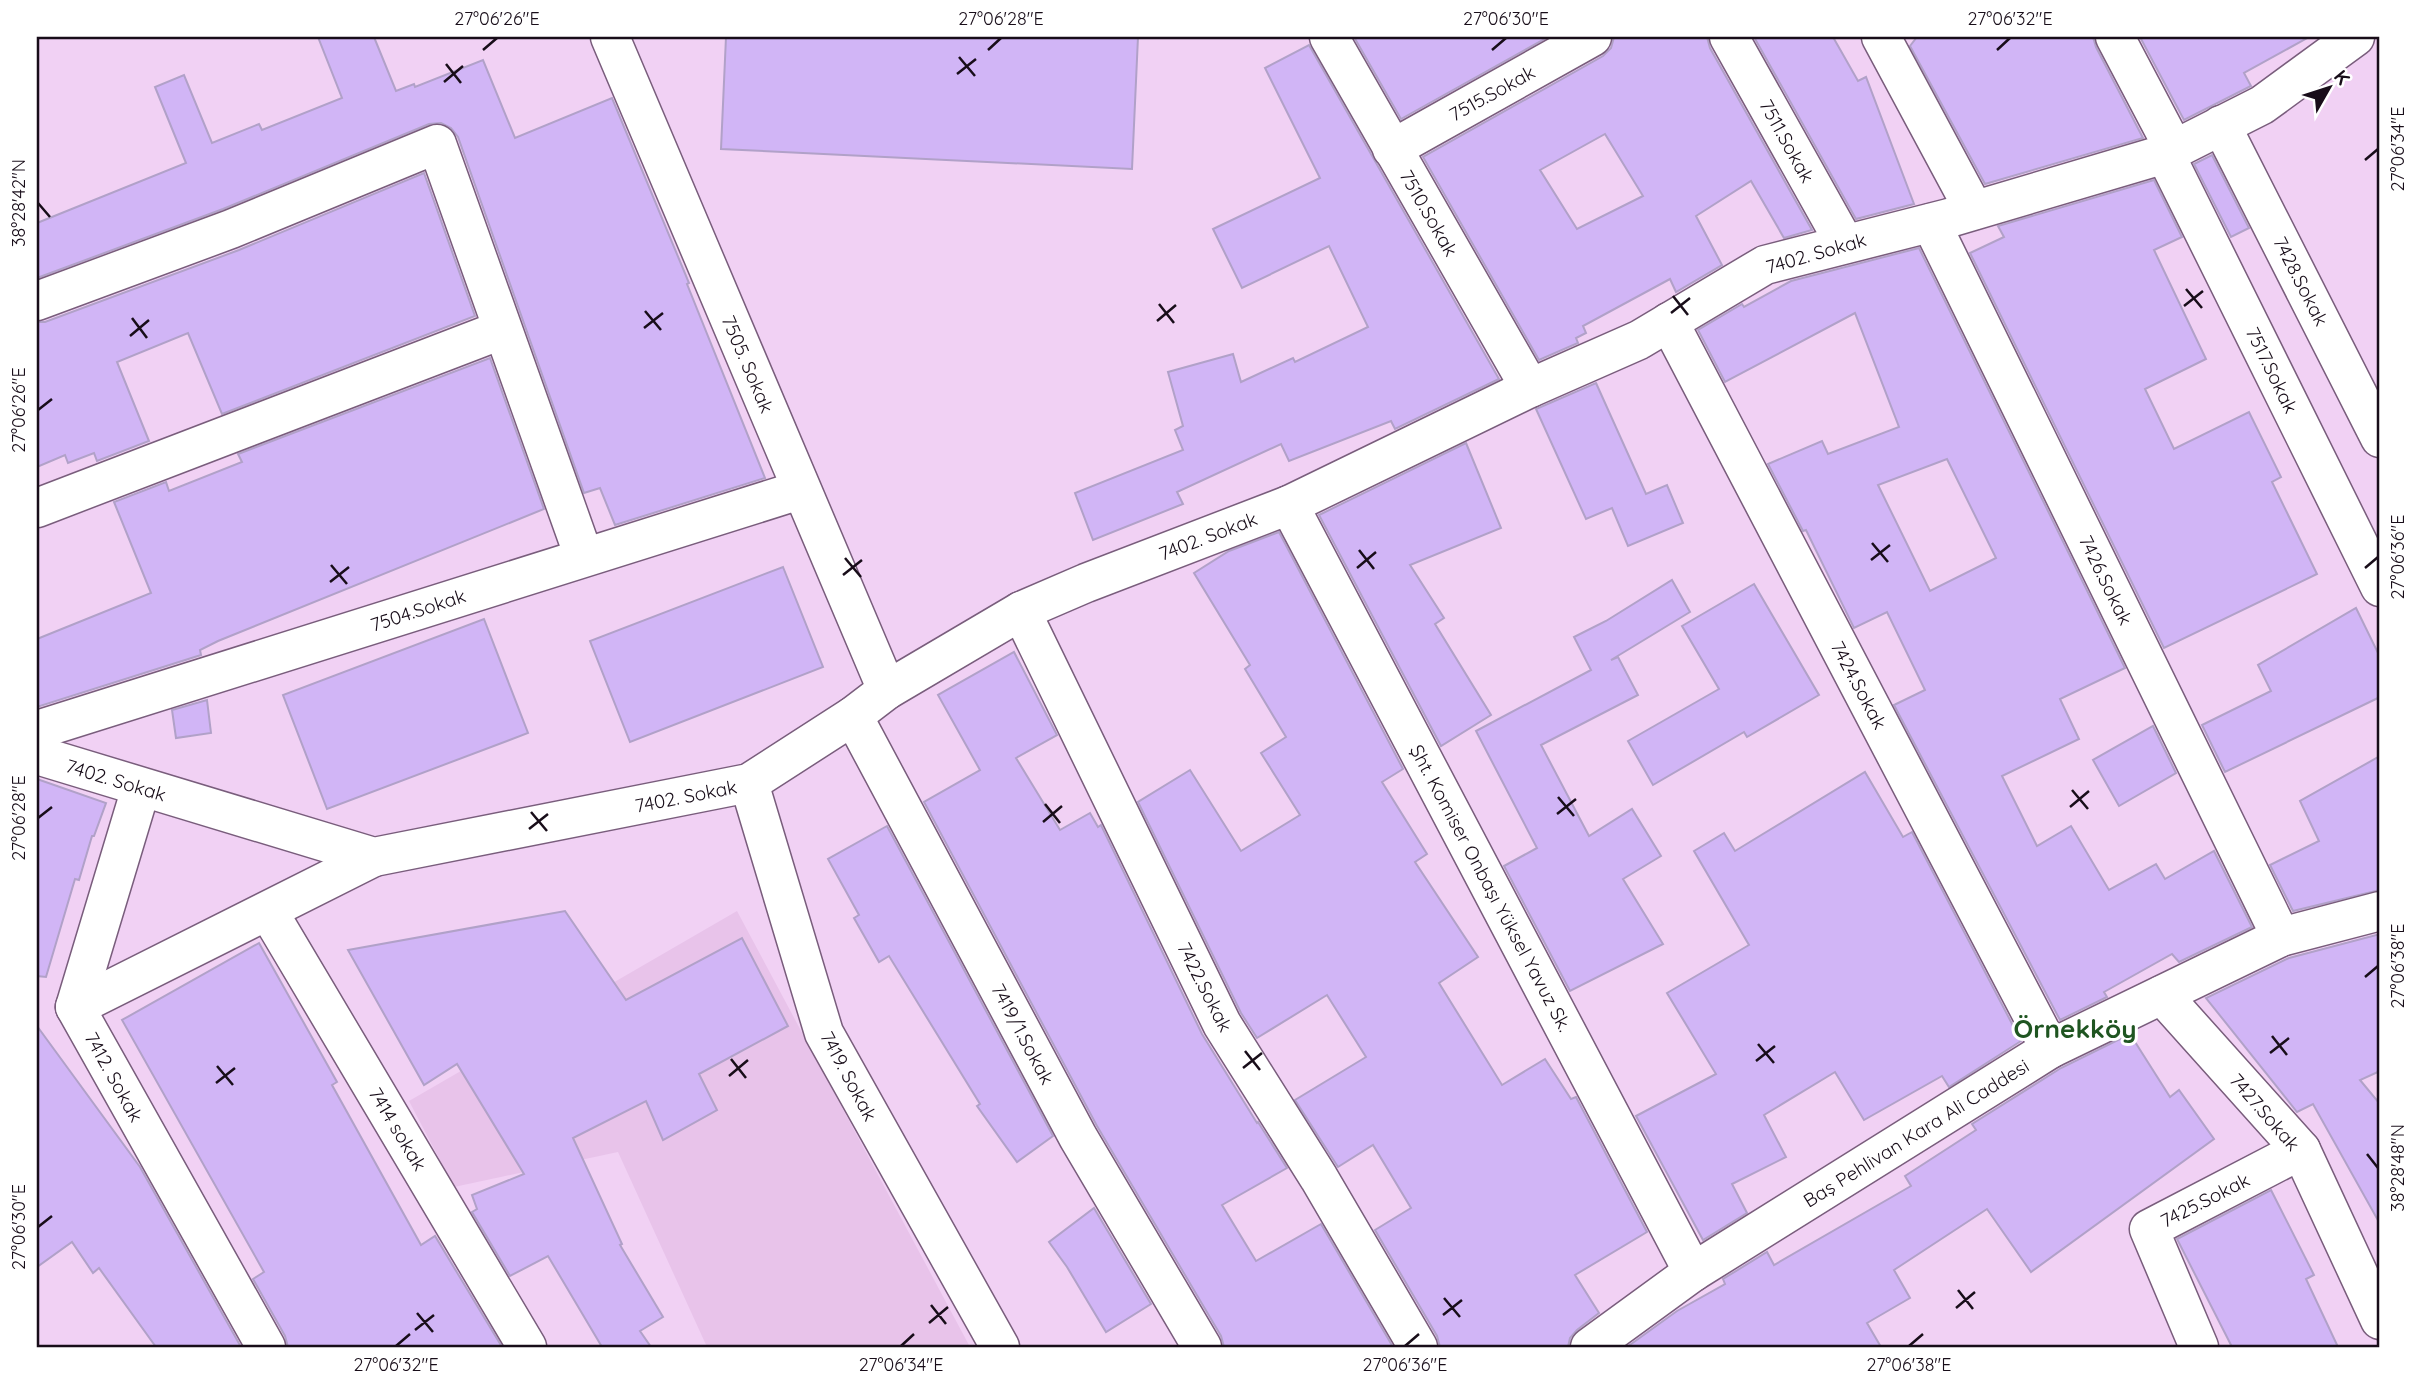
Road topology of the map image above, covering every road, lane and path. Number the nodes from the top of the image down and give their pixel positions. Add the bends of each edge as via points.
1 (610, 37) edge
2 (1329, 37) edge
3 (1592, 37) edge
4 (1729, 37) edge
5 (1881, 37) edge
6 (2115, 37) edge
7 (2355, 37) edge
8 (2221, 125) junction
9 (1392, 149) junction
10 (2169, 151) junction
11 (1974, 210) junction
12 (1931, 223) junction
13 (1845, 244) junction
14 (37, 300) edge
15 (1669, 322) junction
16 (501, 330) junction
17 (1530, 388) junction
18 (2380, 438) edge
19 (800, 490) junction
20 (1289, 505) junction
21 (37, 508) edge
22 (584, 558) junction
23 (2380, 587) edge
24 (1020, 611) junction
25 (887, 690) junction
26 (853, 716) junction
27 (37, 730) edge
28 (37, 755) edge
29 (749, 783) junction
30 (141, 788) junction
31 (374, 857) junction
32 (268, 911) junction
33 (2380, 911) edge
34 (2281, 937) junction
35 (2162, 995) junction
36 (75, 1007) junction
37 (2050, 1049) junction
38 (2301, 1150) junction
39 (1693, 1272) junction
40 (2380, 1320) edge
41 (266, 1347) edge
42 (527, 1347) edge
43 (1000, 1347) edge
44 (1202, 1347) edge
45 (1418, 1347) edge
46 (1590, 1347) edge
47 (2199, 1347) edge

1 - 19 street, 7505. Sokak
2 - 9 street, 7510.Sokak
3 - 9 street, 7515.Sokak
4 - 13 street, 7511.Sokak
5 - 11 street
6 - 10 street, 7517.Sokak
7 - 8 street, 7402. Sokak via 2262,104
8 - 10 street, 7402. Sokak
8 - 18 street, 7428.Sokak
9 - 17 street, 7510.Sokak
10 - 11 street, 7402. Sokak
10 - 23 street, 7517.Sokak
11 - 12 street, 7402. Sokak
12 - 13 street, 7402. Sokak
12 - 34 street, 7426.Sokak
13 - 15 street, 7402. Sokak via 1765,265
14 - 16 street via 231,229 437,144
15 - 17 street, 7402. Sokak
15 - 37 street, 7424.Sokak
16 - 21 street
16 - 22 street
17 - 20 street, 7402. Sokak
19 - 22 street, 7504.Sokak
19 - 25 street, 7505. Sokak
20 - 24 street, 7402. Sokak
20 - 39 street, Şht. Komiser Onbaşı Yüksel Yavuz Sk.
22 - 27 street, 7504.Sokak
24 - 25 street, 7402. Sokak
24 - 45 street, 7422.Sokak via 1222,1024 1320,1178
25 - 26 street, 7402. Sokak
26 - 29 street, 7402. Sokak
26 - 44 street, 7419/1.Sokak via 1078,1137
28 - 30 street, 7402. Sokak
29 - 31 street, 7402. Sokak
29 - 43 street, 7419. Sokak via 824,1033
30 - 31 street, 7402. Sokak
30 - 36 street
31 - 32 street
32 - 36 street
32 - 42 street, 7414 sokak
33 - 34 street, Baş Pehlivan Kara Ali Caddesi
34 - 35 street, Baş Pehlivan Kara Ali Caddesi
35 - 37 street, Baş Pehlivan Kara Ali Caddesi
35 - 38 street, 7427.Sokak
36 - 41 street, 7412. Sokak
37 - 39 street, Baş Pehlivan Kara Ali Caddesi
38 - 40 street, 7427.Sokak
38 - 47 street, 7425.Sokak via 2149,1229
39 - 46 street, Baş Pehlivan Kara Ali Caddesi

